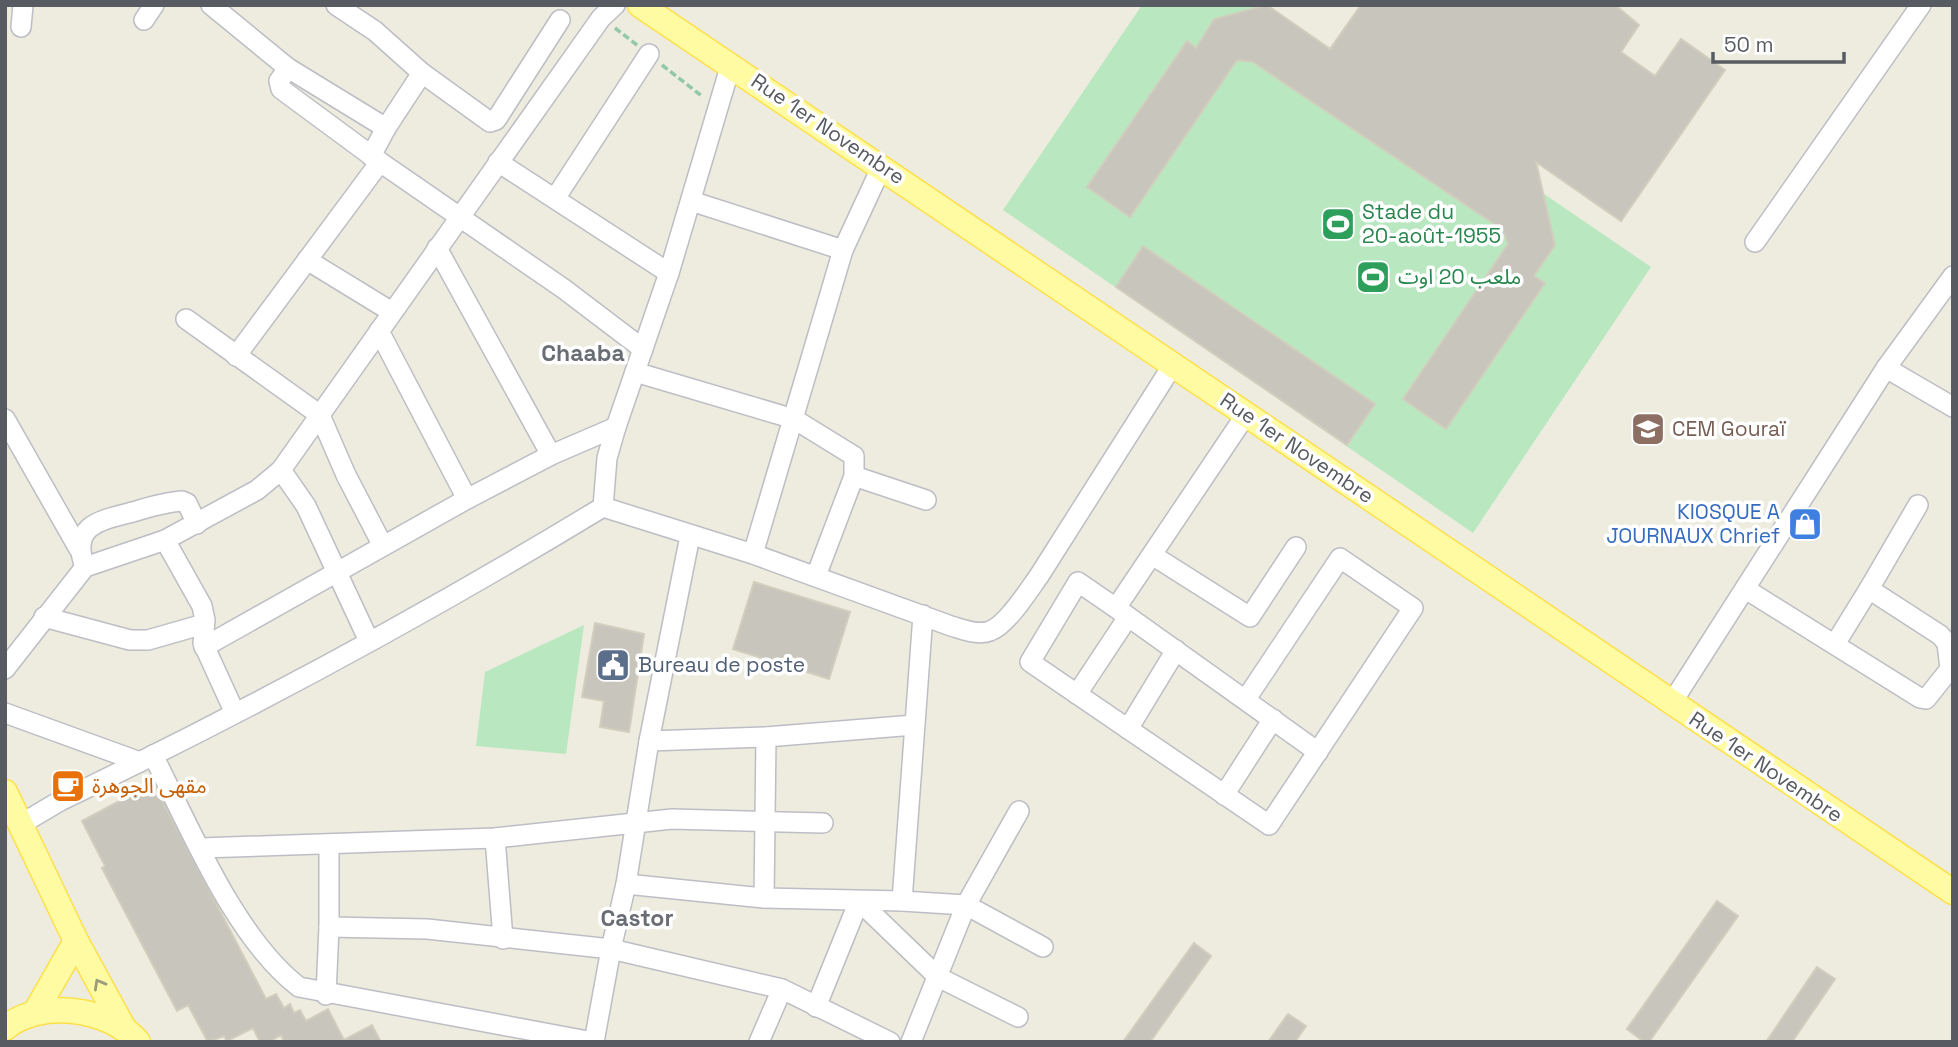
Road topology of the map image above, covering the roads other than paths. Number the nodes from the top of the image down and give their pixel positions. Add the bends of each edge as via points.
1 (23, 5) edge
2 (211, 5) edge
3 (336, 5) edge
4 (615, 5) edge
5 (640, 5) edge
6 (1921, 5) edge
7 (560, 20) dead end
8 (21, 27) dead end
9 (649, 54) dead end
10 (731, 64) junction
11 (288, 68) junction
12 (422, 72) junction
13 (386, 128) junction
14 (376, 159) junction
15 (498, 162) junction
16 (882, 166) junction
17 (556, 198) junction
18 (691, 201) junction
19 (458, 219) junction
20 (1755, 242) dead end
21 (437, 248) junction
22 (843, 250) junction
23 (307, 260) junction
24 (669, 274) junction
25 (1953, 276) edge
26 (392, 312) junction
27 (186, 319) dead end
28 (379, 331) junction
29 (643, 349) junction
30 (236, 356) junction
31 (1174, 363) junction
32 (1886, 368) junction
33 (635, 372) junction
34 (1953, 407) edge
35 (1247, 413) junction
36 (320, 415) junction
37 (6, 419) edge
38 (794, 419) junction
39 (615, 427) junction
40 (551, 455) junction
41 (281, 470) junction
42 (854, 476) junction
43 (467, 499) junction
44 (926, 500) dead end
45 (1918, 505) dead end
46 (603, 507) junction
47 (197, 524) junction
48 (690, 536) junction
49 (164, 540) junction
50 (383, 546) junction
51 (1296, 547) dead end
52 (753, 554) junction
53 (1152, 555) junction
54 (82, 558) junction
55 (335, 571) junction
56 (816, 576) junction
57 (1869, 589) junction
58 (1747, 590) junction
59 (1122, 613) junction
60 (923, 615) junction
61 (44, 617) junction
62 (204, 624) junction
63 (369, 641) junction
64 (1835, 644) junction
65 (204, 647) junction
66 (1176, 650) junction
67 (5, 669) edge
68 (1077, 694) junction
69 (1247, 699) junction
70 (1671, 704) junction
71 (234, 711) junction
72 (5, 713) edge
73 (1273, 719) junction
74 (914, 725) junction
75 (1128, 729) junction
76 (766, 737) junction
77 (649, 741) junction
78 (1318, 752) junction
79 (146, 759) junction
80 (5, 792) edge
81 (1224, 795) junction
82 (1019, 811) dead end
83 (765, 821) junction
84 (823, 822) dead end
85 (635, 823) junction
86 (21, 824) junction
87 (495, 838) junction
88 (329, 845) junction
89 (201, 848) junction
90 (626, 884) junction
91 (1953, 892) edge
92 (764, 898) junction
93 (859, 901) junction
94 (902, 901) junction
95 (966, 905) junction
96 (329, 927) junction
97 (503, 939) junction
98 (76, 941) junction
99 (1043, 947) dead end
100 (611, 949) junction
101 (938, 977) junction
102 (782, 989) junction
103 (326, 995) junction
104 (817, 1007) junction
105 (1018, 1017) dead end
106 (17, 1019) edge
107 (135, 1037) edge
108 (594, 1042) edge
109 (759, 1042) edge
110 (890, 1042) edge
111 (911, 1042) edge

1 - 8 street
2 - 11 street
3 - 12 street
4 - 15 street
5 - 10 main road, Rue 1er Novembre
6 - 20 street
7 - 12 street via 496,120 490,121
9 - 17 street
10 - 16 main road, Rue 1er Novembre
10 - 18 street
11 - 13 street
11 - 14 street via 279,81 281,89
12 - 13 street
13 - 14 street
14 - 19 street
14 - 23 street
15 - 17 street
15 - 19 street
16 - 22 street
16 - 31 main road, Rue 1er Novembre
17 - 24 street
18 - 22 street
18 - 24 street
19 - 21 street
19 - 29 street via 564,289
21 - 26 street
21 - 40 street
22 - 38 street
23 - 26 street
23 - 30 street
24 - 29 street
25 - 32 street
26 - 28 street
27 - 30 street
28 - 36 street
28 - 43 street
29 - 33 street
30 - 36 street
31 - 35 main road, Rue 1er Novembre
31 - 60 street via 1018,606 991,631 978,632
32 - 34 street
32 - 58 street
33 - 38 street
33 - 39 street
35 - 53 street
35 - 70 main road, Rue 1er Novembre
36 - 41 street
36 - 50 street
37 - 54 street
38 - 42 street via 854,456
38 - 52 street
39 - 40 street
39 - 46 street
40 - 43 street
41 - 47 street via 257,490
41 - 55 street via 306,506
42 - 44 street
42 - 56 street
43 - 50 street
45 - 57 street
46 - 48 street
46 - 63 street
47 - 49 street
47 - 54 street via 187,502 174,501 98,522 87,529
48 - 52 street
48 - 77 street
49 - 54 street
49 - 62 street via 202,606
50 - 55 street
51 - 53 street via 1250,617
52 - 56 street
53 - 59 street
54 - 61 street
55 - 63 street
55 - 65 street
56 - 60 street
57 - 64 street
57 - 64 street via 1940,635 1947,643 1950,669 1931,696 1920,698
58 - 64 street
58 - 70 street
59 - 66 street
59 - 68 street
59 - 68 street via 1078,582 1030,662
60 - 74 street
61 - 62 street via 130,640 148,640
61 - 67 street
62 - 65 street
63 - 71 street
65 - 71 street
66 - 69 street
66 - 75 street
68 - 75 street
69 - 73 street
69 - 78 street via 1340,558 1413,608
70 - 91 main road, Rue 1er Novembre
71 - 79 street
72 - 79 street
73 - 78 street
73 - 81 street
74 - 76 street
74 - 94 street
75 - 81 street
76 - 77 street
76 - 83 street
77 - 85 street
78 - 81 street via 1269,825
79 - 86 street
79 - 89 street
80 - 86 main road
82 - 95 street
83 - 84 street
83 - 85 street
83 - 92 street
85 - 87 street
85 - 90 street
86 - 98 main road
87 - 88 street
87 - 97 street
88 - 89 street
88 - 96 street
89 - 103 street via 276,970 299,987
90 - 92 street
90 - 100 street
92 - 93 street
93 - 94 street
93 - 101 street
93 - 104 street
94 - 95 street
95 - 99 street
95 - 101 street
96 - 97 street via 427,929
96 - 103 street
97 - 100 street
98 - 106 main road
107 -> 98 main road
100 - 102 street
100 - 108 street
101 - 105 street
101 - 111 street
102 - 104 street
102 - 109 street
103 - 108 street
104 - 110 street
106 - 107 main road via 69,1010

